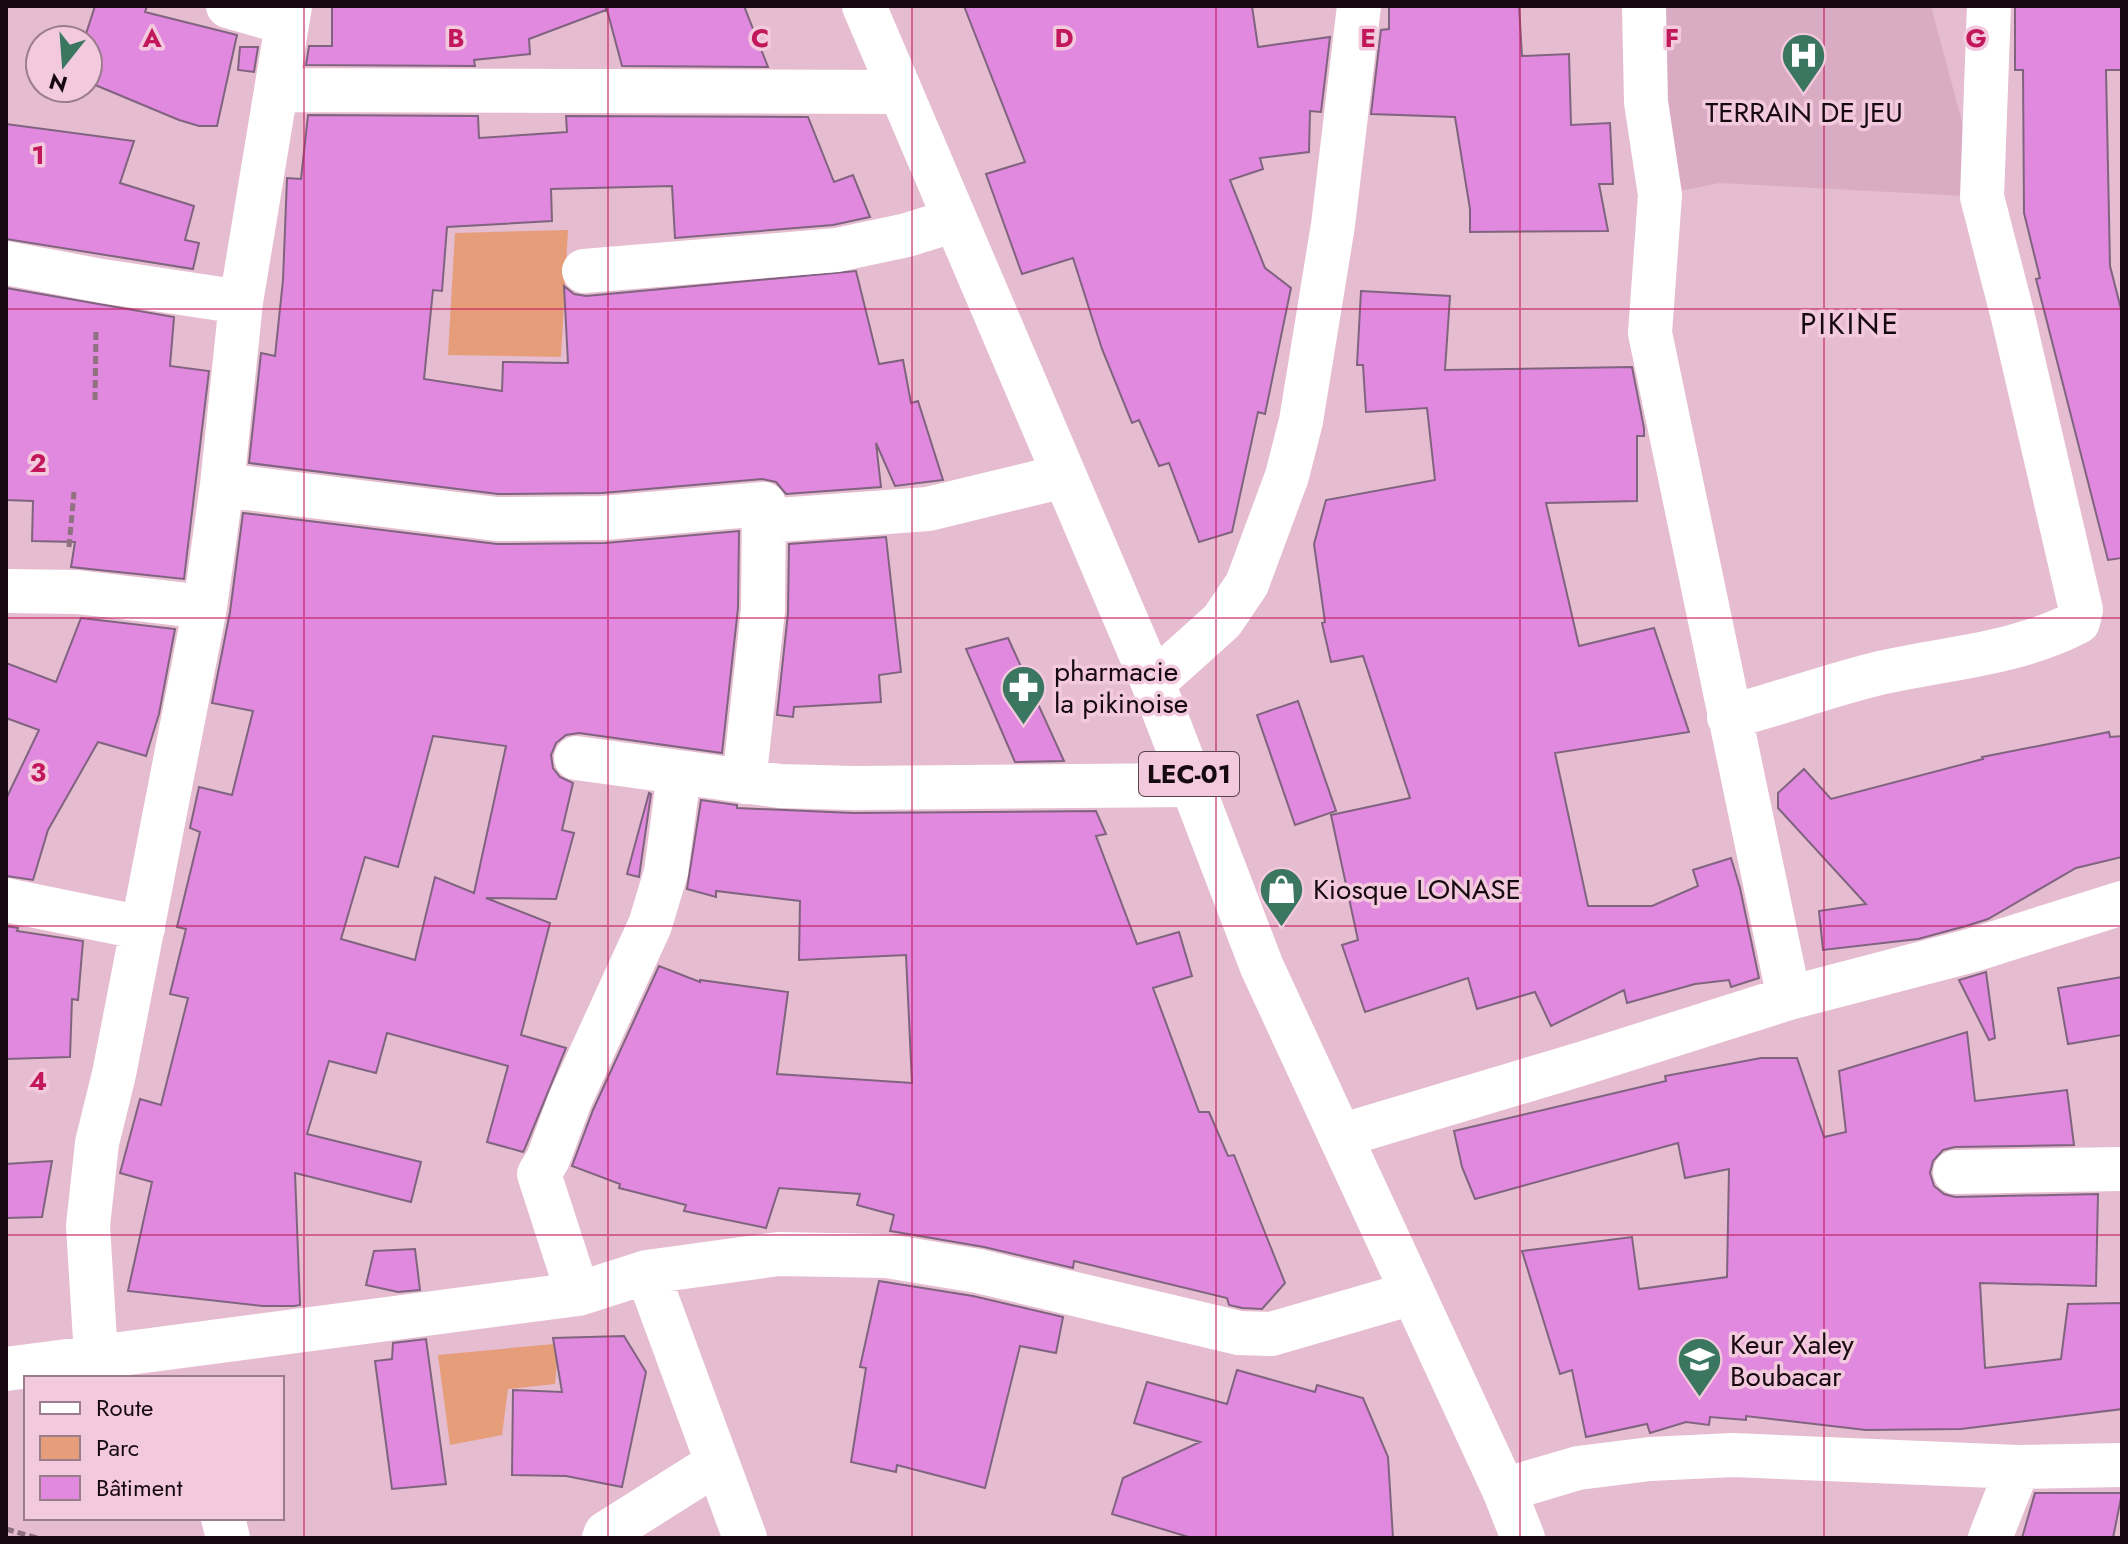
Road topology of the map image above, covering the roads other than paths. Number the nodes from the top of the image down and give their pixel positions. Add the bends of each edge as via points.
1 (228, 6) edge
2 (864, 6) edge
3 (1359, 6) edge
4 (1644, 6) edge
5 (1989, 6) edge
6 (288, 14) edge
7 (276, 90) junction
8 (900, 92) junction
9 (955, 220) junction
10 (6, 263) edge
11 (584, 271) dead end
12 (241, 302) junction
13 (1064, 476) junction
14 (222, 485) junction
15 (765, 521) junction
16 (6, 591) edge
17 (205, 607) junction
18 (1153, 683) junction
19 (1729, 717) junction
20 (576, 758) dead end
21 (679, 774) junction
22 (744, 782) junction
23 (1194, 785) junction
24 (6, 900) edge
25 (2122, 903) edge
26 (143, 928) junction
27 (1789, 998) junction
28 (1340, 1136) junction
29 (2122, 1169) edge
30 (1955, 1172) dead end
31 (647, 1272) junction
32 (1412, 1293) junction
33 (578, 1294) junction
34 (96, 1356) junction
35 (193, 1361) edge
36 (6, 1369) edge
37 (717, 1463) junction
38 (2122, 1465) edge
39 (2018, 1467) junction
40 (1504, 1490) junction
41 (604, 1538) edge
42 (745, 1538) edge
43 (1523, 1538) edge
44 (1990, 1538) edge

1 - 6 main road
2 - 8 main road, LEC-01
3 - 18 main road via 1333,225 1287,476 1247,584 1222,621
4 - 19 main road via 1646,102 1660,195 1650,333
5 - 19 main road via 1982,197 2081,610 2078,622 2049,638 1874,675
6 - 7 main road
7 - 8 main road
7 - 12 main road
8 - 9 main road, LEC-01
9 - 11 main road via 837,250
9 - 13 main road, LEC-01
10 - 12 main road
12 - 14 main road
13 - 15 main road via 928,509
13 - 18 main road, LEC-01
14 - 15 main road via 497,519 603,518 764,504
14 - 17 main road
15 - 22 main road via 763,610
16 - 17 main road via 77,592
17 - 26 main road
18 - 23 main road, LEC-01
19 - 27 main road
20 - 21 main road
21 - 22 main road
21 - 33 main road via 666,872 650,925 539,1174
22 - 23 main road via 854,788
23 - 28 main road, LEC-01 via 1262,967
24 - 26 main road
25 - 27 main road via 1973,950
26 - 34 main road via 97,1143 88,1226
27 - 28 main road
28 - 32 main road, LEC-01
29 - 30 main road
31 - 32 main road via 778,1254 887,1256 978,1271 1239,1333 1271,1334
31 - 33 main road
31 - 37 main road
32 - 40 main road, LEC-01
33 - 35 main road
34 - 35 main road
34 - 36 main road
37 - 41 main road
37 - 42 main road
38 - 39 main road
39 - 40 main road via 1733,1455 1578,1468
39 - 44 main road
40 - 43 main road, LEC-01

